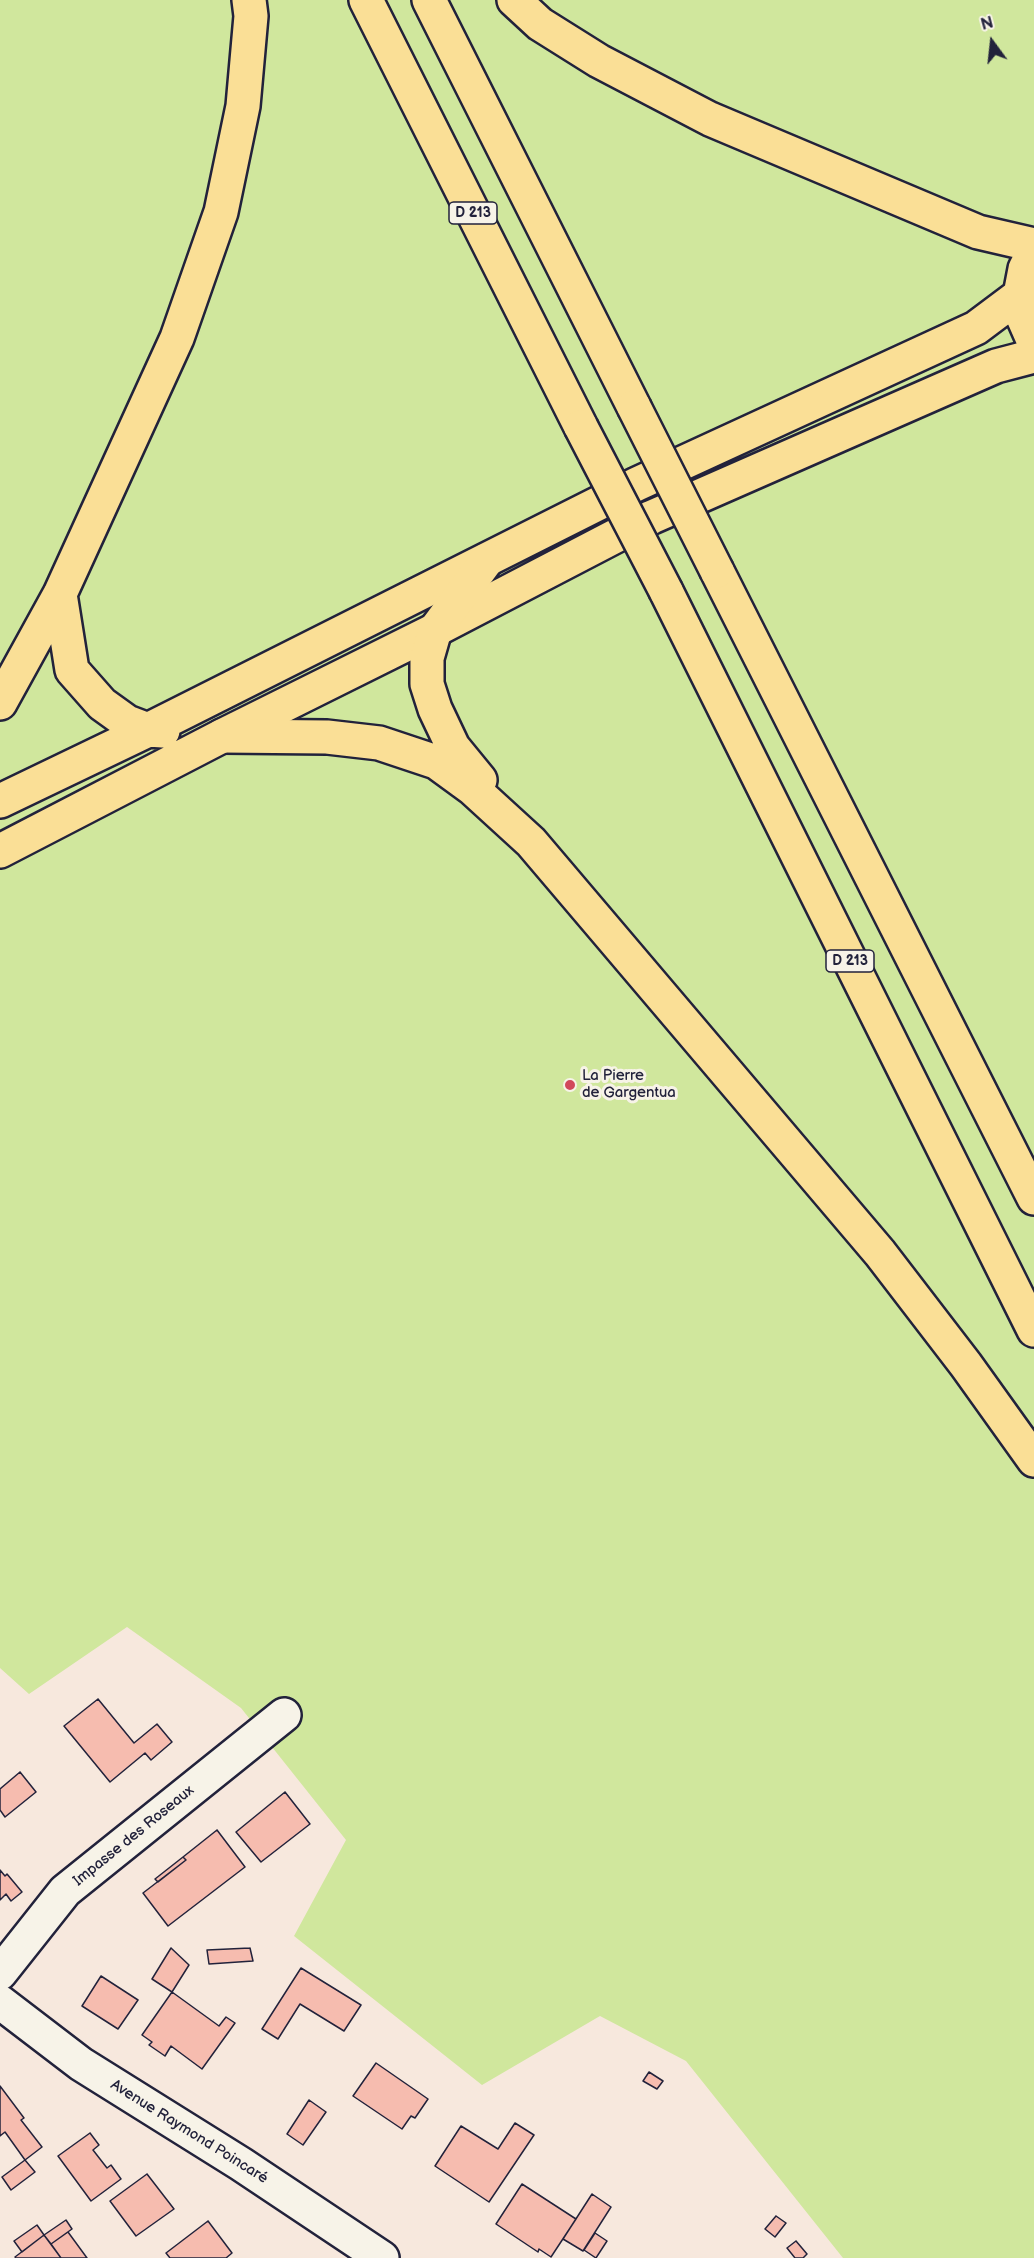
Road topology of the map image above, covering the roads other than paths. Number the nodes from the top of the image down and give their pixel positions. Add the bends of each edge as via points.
1 (249, 0) edge
2 (366, 0) edge
3 (429, 0) edge
4 (514, 0) edge
5 (1034, 245) edge
6 (1034, 251) edge
7 (1020, 295) junction
8 (1034, 342) edge
9 (1034, 356) edge
10 (487, 560) junction
11 (60, 594) junction
12 (435, 630) junction
13 (0, 703) edge
14 (148, 730) junction
15 (222, 736) junction
16 (0, 801) edge
17 (531, 842) junction
18 (0, 851) edge
19 (1034, 1198) edge
20 (1034, 1330) edge
21 (1034, 1461) edge
22 (284, 1715) dead end
23 (0, 1973) edge
24 (0, 2002) edge
25 (382, 2258) edge

1 - 11 main road via 243,106 221,212 177,338
2 - 20 main road, D 213, bridge
3 - 19 main road, bridge
4 - 5 main road via 540,24 599,61 710,119 978,232
6 - 7 main road
7 - 8 main road via 1023,317
7 - 10 main road via 976,328 637,484
9 - 12 main road via 996,366 652,517
10 - 12 main road
10 - 14 main road
11 - 13 main road
11 - 14 main road via 72,670 102,704 127,722
12 - 15 main road
12 - 17 main road via 427,658 427,684 435,710 453,747
14 - 15 main road
14 - 16 main road
15 - 17 main road via 327,736 379,743 436,762 473,789
15 - 18 main road
17 - 21 main road via 880,1253
22 - 23 street, Impasse des Roseaux via 65,1891
24 - 25 street, Avenue Raymond Poincaré via 81,2064

